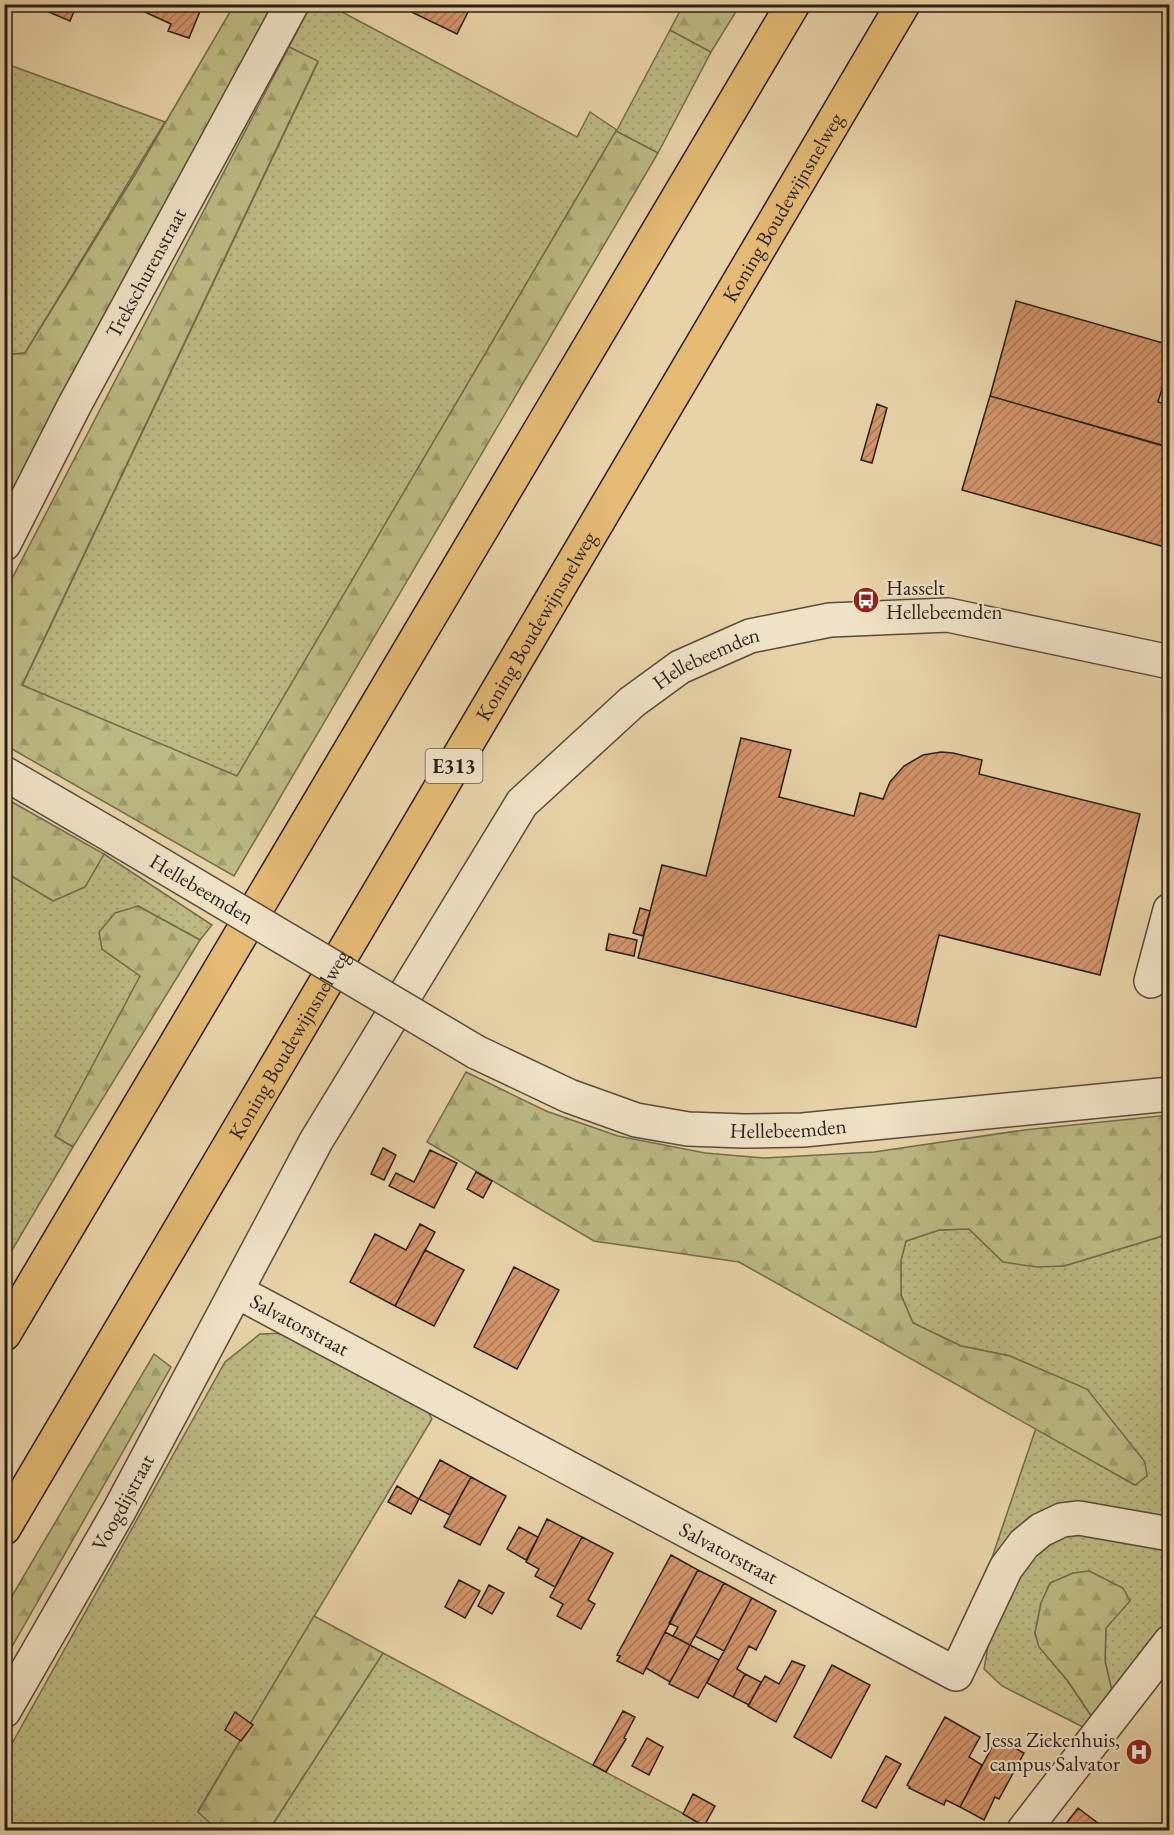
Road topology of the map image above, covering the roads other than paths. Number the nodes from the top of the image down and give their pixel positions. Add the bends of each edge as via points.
1 (292, 4) edge
2 (793, 4) edge
3 (903, 4) edge
4 (4, 544) edge
5 (1170, 662) edge
6 (4, 773) edge
7 (1170, 910) edge
8 (1151, 981) dead end
9 (1170, 1094) edge
10 (236, 1291) junction
11 (4, 1334) edge
12 (4, 1528) edge
13 (1170, 1534) edge
14 (1170, 1642) edge
15 (4, 1711) edge
16 (1023, 1830) edge

1 - 4 street, Trekschurenstraat via 74,406
2 - 11 highway
3 - 12 highway, Koning Boudewijnsnelweg / E313
5 - 10 street, Hellebeemden via 948,615 830,620 750,636 680,667 632,702 522,803 316,1141
6 - 9 street, Hellebeemden, bridge via 476,1053 568,1096 636,1120 688,1129 802,1130
7 - 8 street
10 - 13 street, Salvatorstraat via 956,1674 1006,1568 1024,1544 1041,1530 1062,1520 1079,1518
10 - 15 street, Voogdijstraat via 119,1511
14 - 16 street

